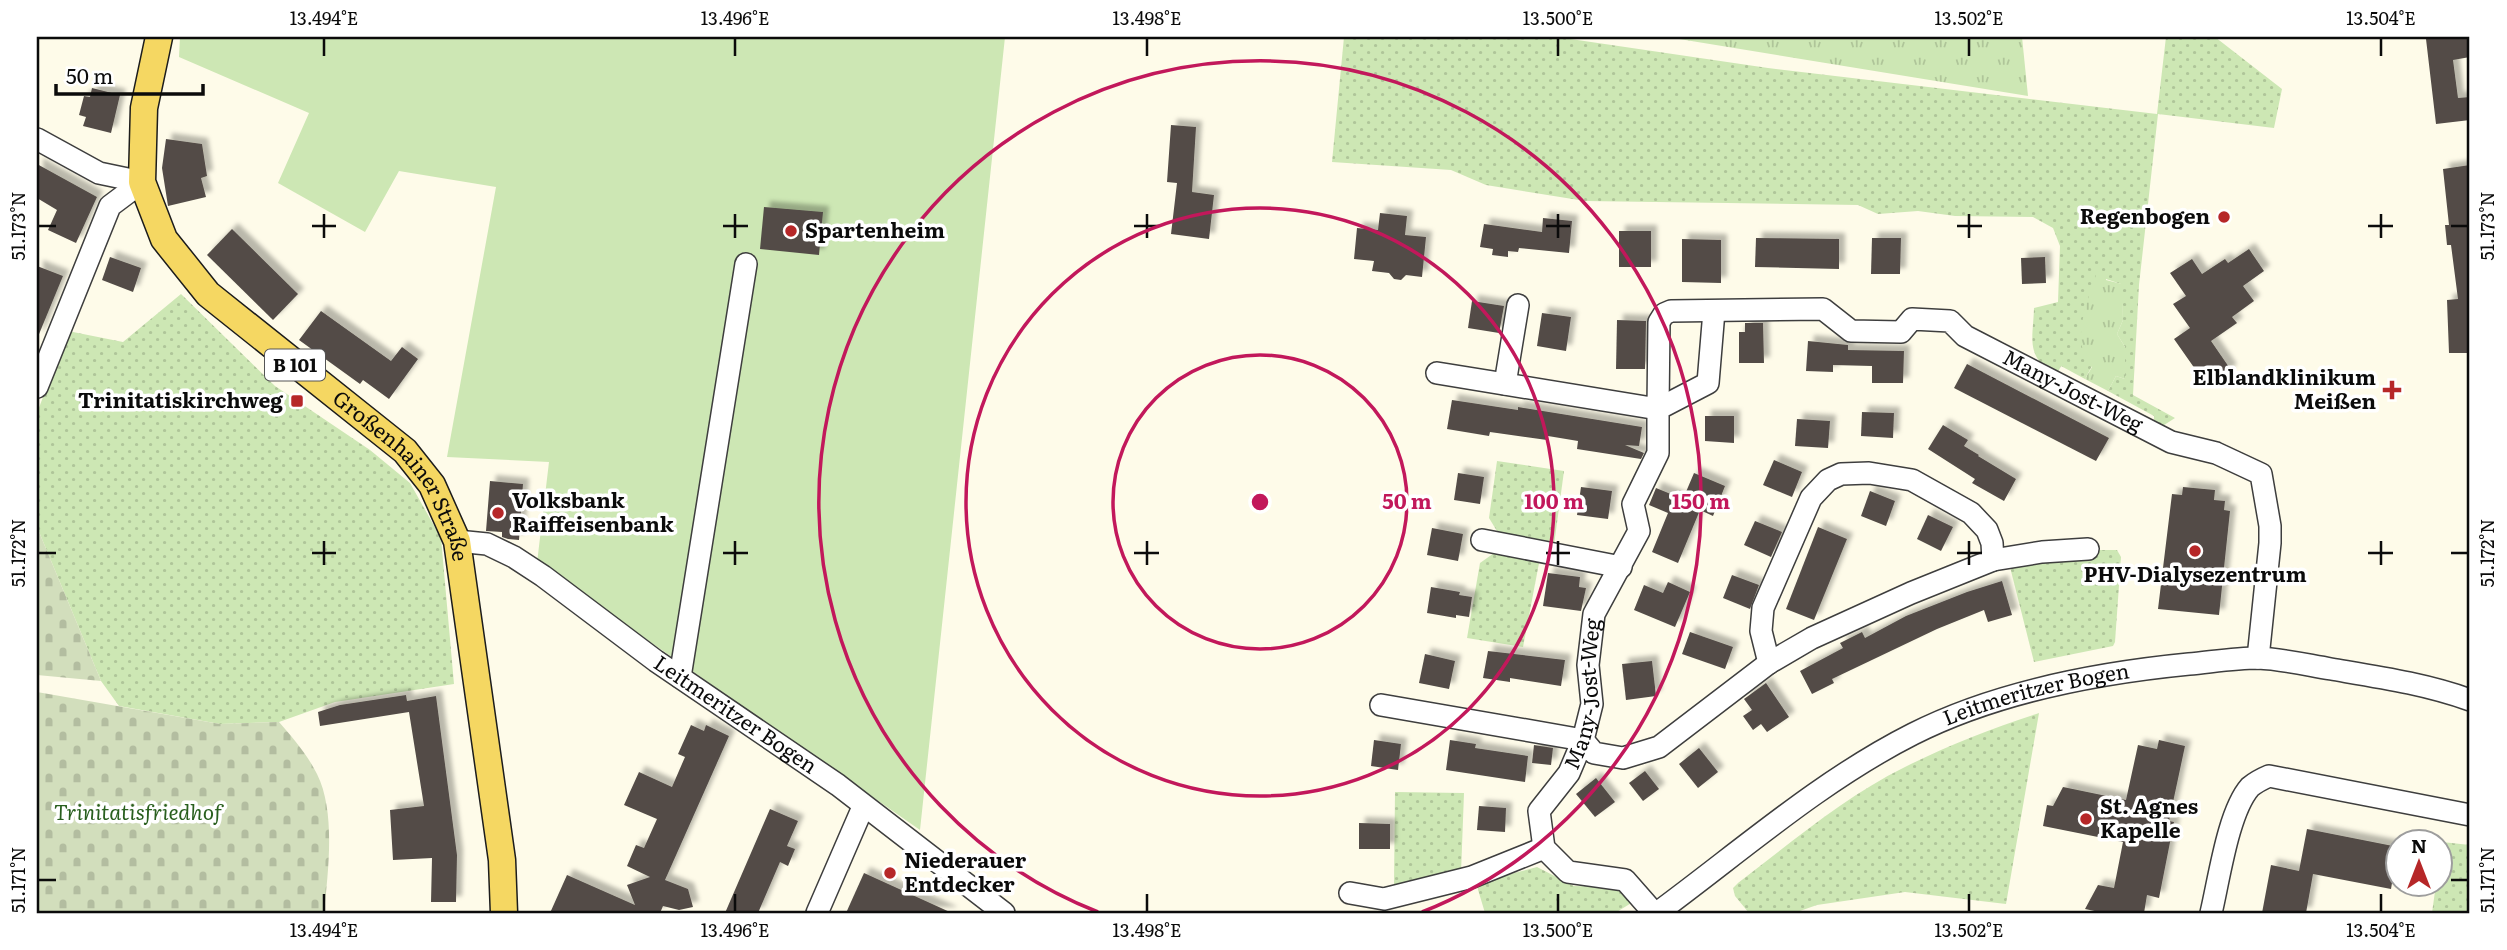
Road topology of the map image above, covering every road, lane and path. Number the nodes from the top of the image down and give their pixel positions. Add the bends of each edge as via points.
1 (159, 37) edge
2 (37, 139) edge
3 (142, 182) junction
4 (746, 264) dead end
5 (1518, 305) dead end
6 (1714, 311) junction
7 (1437, 373) dead end
8 (1505, 384) junction
9 (37, 387) edge
10 (1658, 409) junction
11 (1482, 540) dead end
12 (457, 541) junction
13 (2088, 549) dead end
14 (1993, 560) junction
15 (1621, 567) junction
16 (2258, 658) junction
17 (1769, 663) junction
18 (680, 677) junction
19 (2470, 701) edge
20 (1381, 705) dead end
21 (1583, 740) junction
22 (863, 807) junction
23 (2470, 815) edge
24 (1544, 848) junction
25 (1350, 893) dead end
26 (504, 913) edge
27 (817, 913) edge
28 (1004, 913) edge
29 (1656, 913) edge
30 (2211, 913) edge

1 - 3 main road, Großenhainer Straße / B 101 via 144,108
2 - 3 street via 99,173
3 - 9 street via 110,206
3 - 12 main road, Großenhainer Straße / B 101 via 164,239 208,294 405,451 432,485
4 - 18 street
5 - 8 street
6 - 10 street via 1708,383
6 - 10 street, Many-Jost-Weg via 1671,311 1659,322
6 - 16 street, Many-Jost-Weg via 1823,309 1851,331 1901,332 1912,319 1950,321 1965,336 2171,442 2216,453 2261,474 2270,544
7 - 8 street
8 - 10 street
10 - 15 street, Many-Jost-Weg via 1658,453 1633,504 1639,531
11 - 15 street
12 - 18 street, Leitmeritzer Bogen via 487,544 514,557
12 - 26 main road, Großenhainer Straße / B 101 via 502,860
13 - 14 street
14 - 17 street via 1812,638
14 - 17 street via 1987,530 1971,513 1912,480 1842,474 1819,487 1811,498 1763,608 1761,631
15 - 21 street, Many-Jost-Weg via 1594,614 1588,665 1592,704
16 - 19 street, Leitmeritzer Bogen via 2421,685
16 - 29 street, Leitmeritzer Bogen via 2155,667 2086,679 1956,715 1912,734 1837,780
17 - 21 street via 1659,747 1623,758 1594,753
18 - 22 street, Leitmeritzer Bogen
20 - 21 street
21 - 24 street, Many-Jost-Weg via 1569,773 1539,811
22 - 27 street
22 - 28 street, Leitmeritzer Bogen
23 - 30 street via 2269,776 2248,789 2236,809
24 - 25 street via 1472,877 1384,899
24 - 29 street via 1568,872 1625,880

